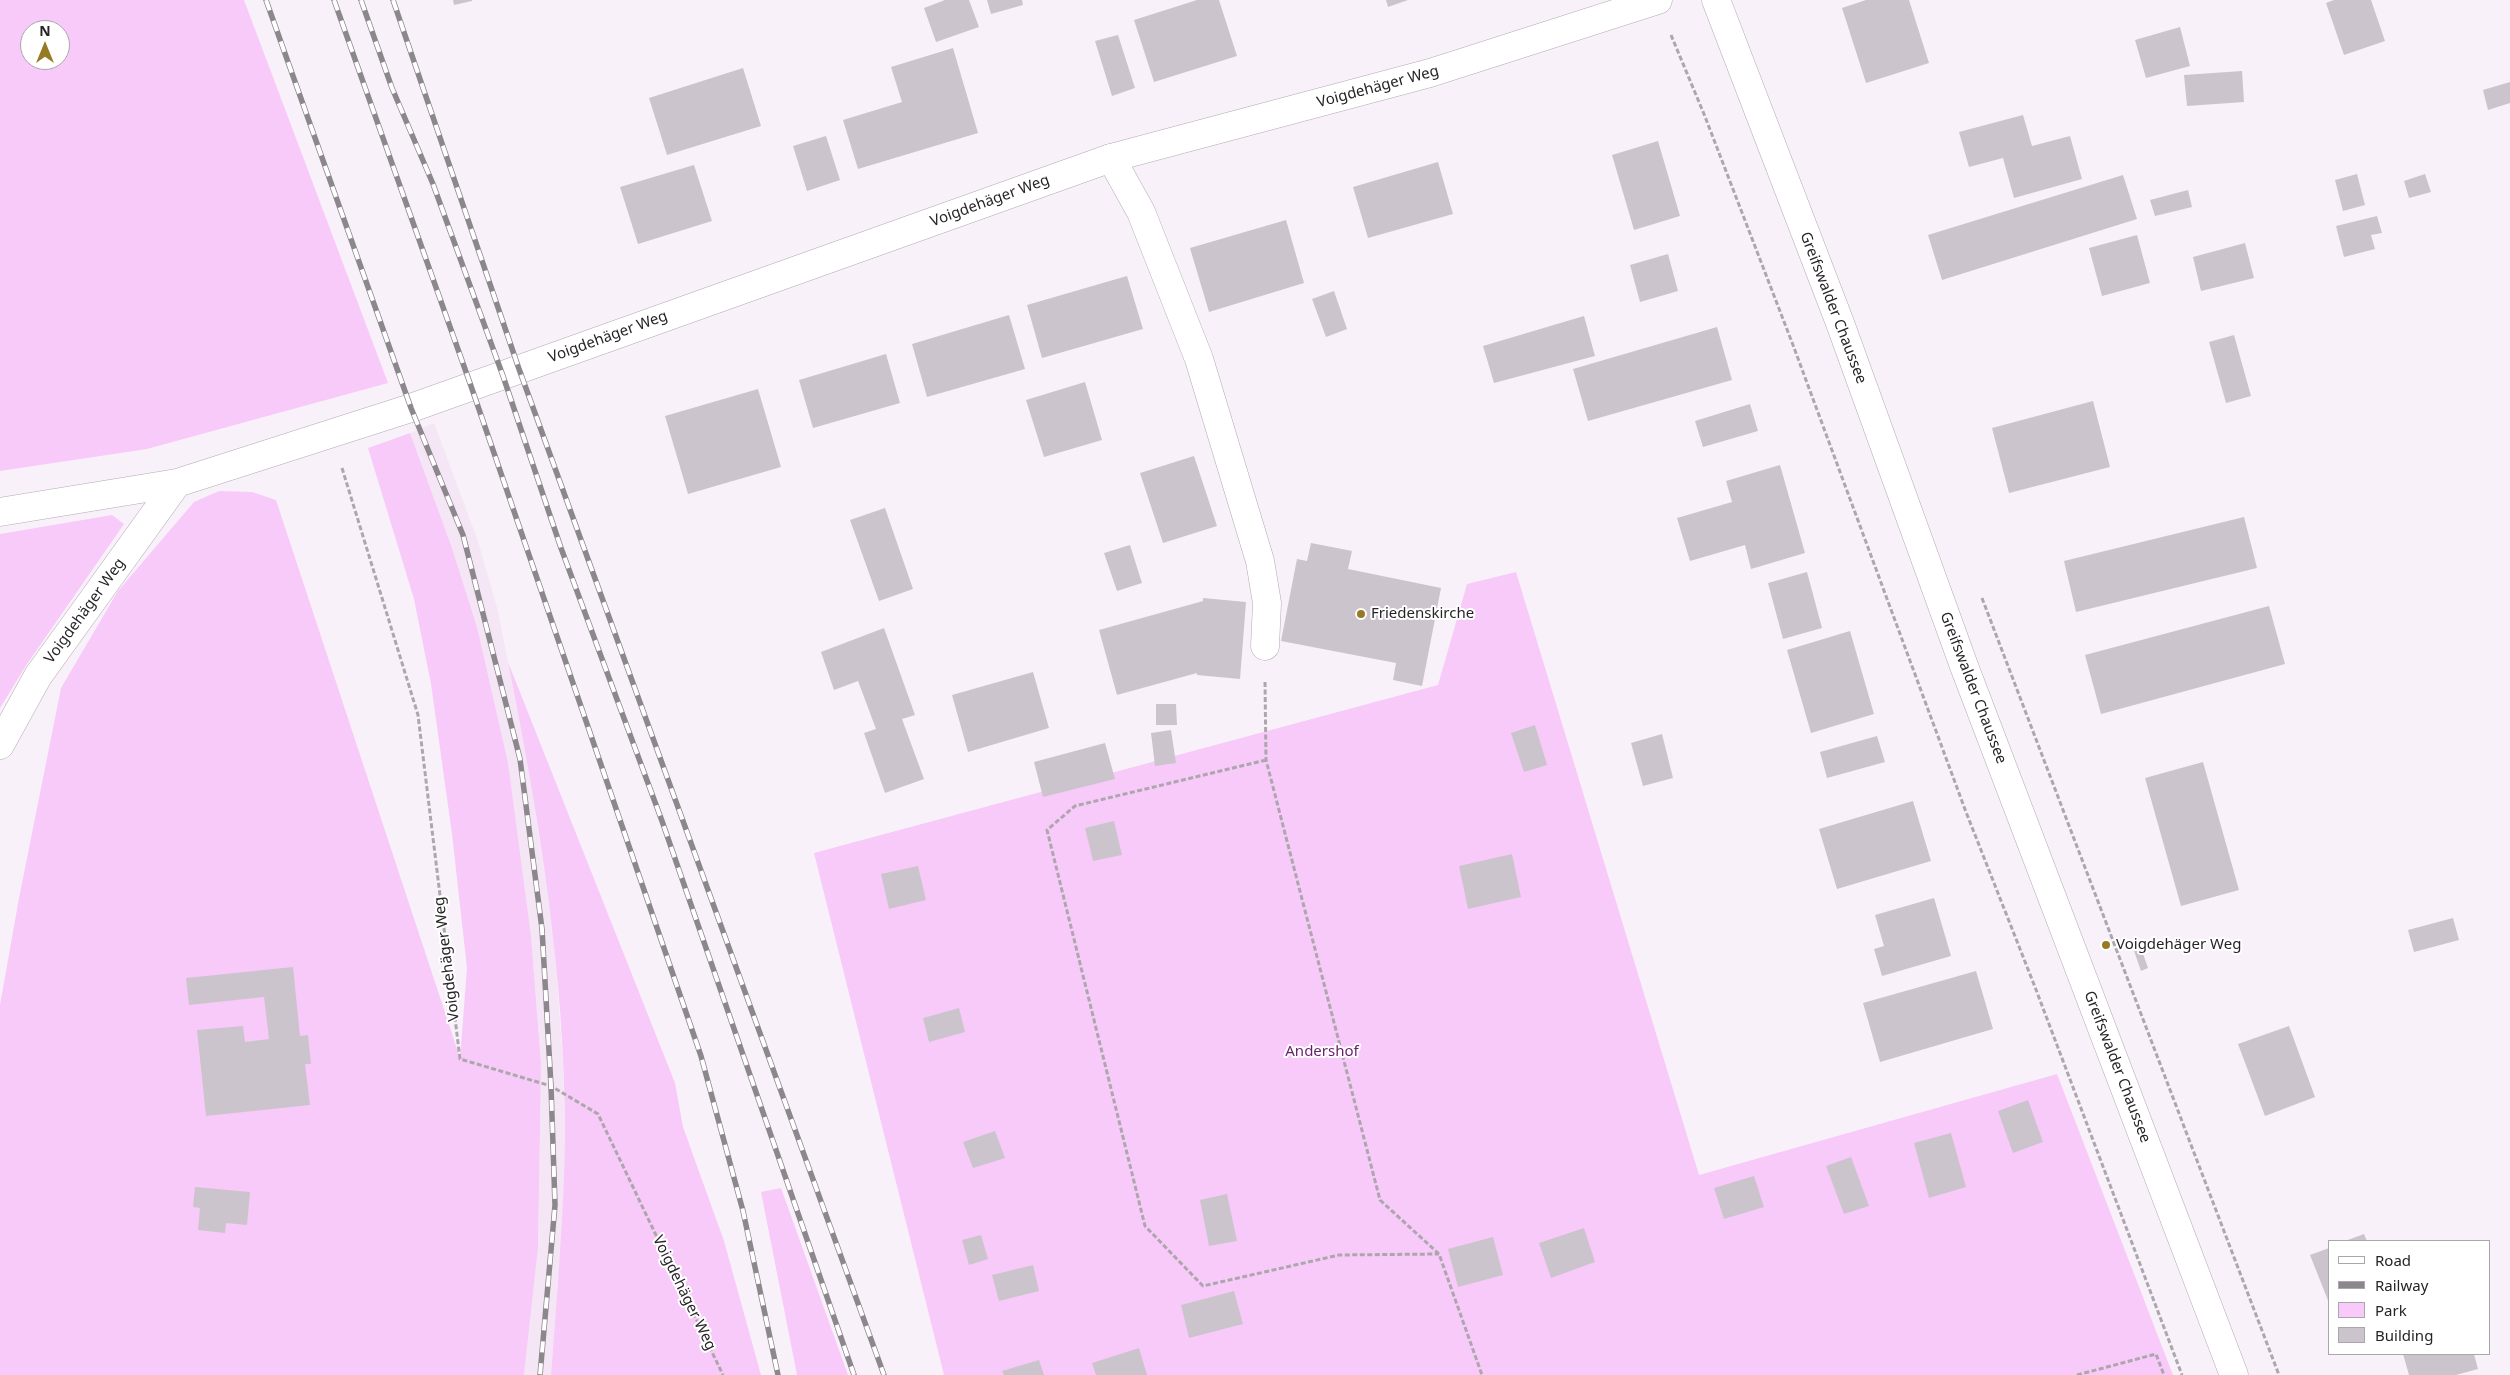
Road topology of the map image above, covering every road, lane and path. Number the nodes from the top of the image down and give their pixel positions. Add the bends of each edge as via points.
1 (1716, 0) edge
2 (1656, 1) edge
3 (1111, 158) junction
4 (331, 433) junction
5 (177, 483) junction
6 (0, 512) edge
7 (1980, 593) dead end
8 (1265, 646) joint
9 (0, 745) edge
10 (1266, 760) junction
11 (1439, 1254) junction
12 (722, 1375) edge
13 (1482, 1375) edge
14 (2077, 1375) edge
15 (2164, 1375) edge
16 (2182, 1375) edge
17 (2234, 1375) edge
18 (2279, 1375) edge

1 - 17 street, Greifswalder Chaussee via 1840,323 1964,666
2 - 3 street, Voigdehäger Weg via 1430,73
2 - 16 path via 1704,114 1793,345 1966,812
3 - 4 street, Voigdehäger Weg via 503,376
3 - 8 street via 1141,212 1199,359 1260,561 1267,603
4 - 5 street, Voigdehäger Weg
4 - 12 path, Voigdehäger Weg via 418,715 460,1059 552,1086 598,1114
5 - 6 street, Voigdehäger Weg
5 - 9 street, Voigdehäger Weg via 38,676
7 - 18 path
8 - 10 path
10 - 11 path via 1380,1200
10 - 11 path via 1075,806 1047,830 1146,1226 1202,1286 1339,1255
11 - 13 path
14 - 15 path via 2156,1354

